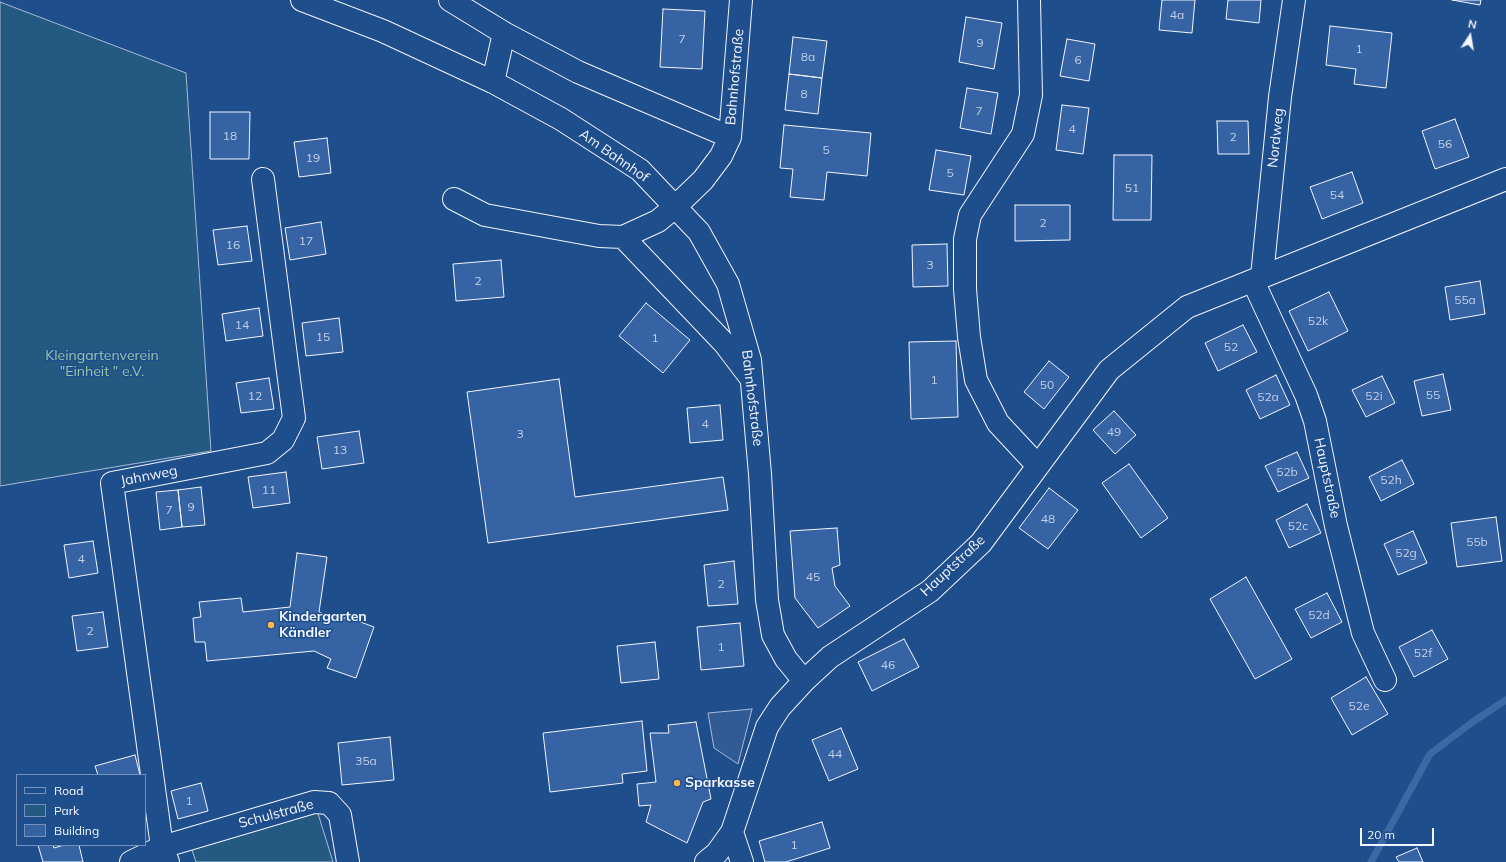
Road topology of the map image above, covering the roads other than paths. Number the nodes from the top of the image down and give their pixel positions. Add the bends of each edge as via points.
1 (302, 0) edge
2 (450, 0) edge
3 (741, 0) edge
4 (1029, 0) edge
5 (1294, 0) edge
6 (504, 33) junction
7 (493, 82) junction
8 (730, 137) junction
9 (263, 179) dead end
10 (1506, 179) edge
11 (454, 200) dead end
12 (676, 206) junction
13 (623, 237) junction
14 (1258, 278) junction
15 (752, 380) junction
16 (1038, 466) junction
17 (1385, 680) dead end
18 (804, 681) junction
19 (732, 832) junction
20 (165, 855) edge
21 (131, 862) edge
22 (348, 862) edge
23 (706, 862) edge
24 (742, 862) edge

1 - 7 street, Am Bahnhof via 383,31
2 - 6 street
3 - 8 street, Bahnhofstraße
4 - 16 street via 1031,95 1023,134 970,216 965,239 965,289 976,380 998,423
5 - 14 street, Nordweg
6 - 7 street
6 - 8 street via 578,72
7 - 12 street, Am Bahnhof via 562,119 640,170
8 - 12 street, Bahnhofstraße via 722,156 703,180
9 - 20 street, Jahnweg via 294,418 283,440 267,453 112,483
10 - 14 street, Hauptstraße
11 - 13 street via 485,215 599,236
12 - 13 street via 658,220
12 - 15 street, Bahnhofstraße via 699,232 728,284 750,360
13 - 15 street via 725,344
14 - 16 street, Hauptstraße via 1187,307 1109,370
14 - 17 street, Hauptstraße via 1315,421 1336,526 1363,633
15 - 18 street, Bahnhofstraße via 768,600 773,635 786,659
16 - 18 street, Hauptstraße via 981,543 930,591 830,657
18 - 19 street, Hauptstraße via 780,707 767,727
19 - 23 street, Hauptstraße
19 - 24 street
20 - 21 street, Schulstraße
20 - 22 street, Schulstraße via 314,802 329,803 340,815

